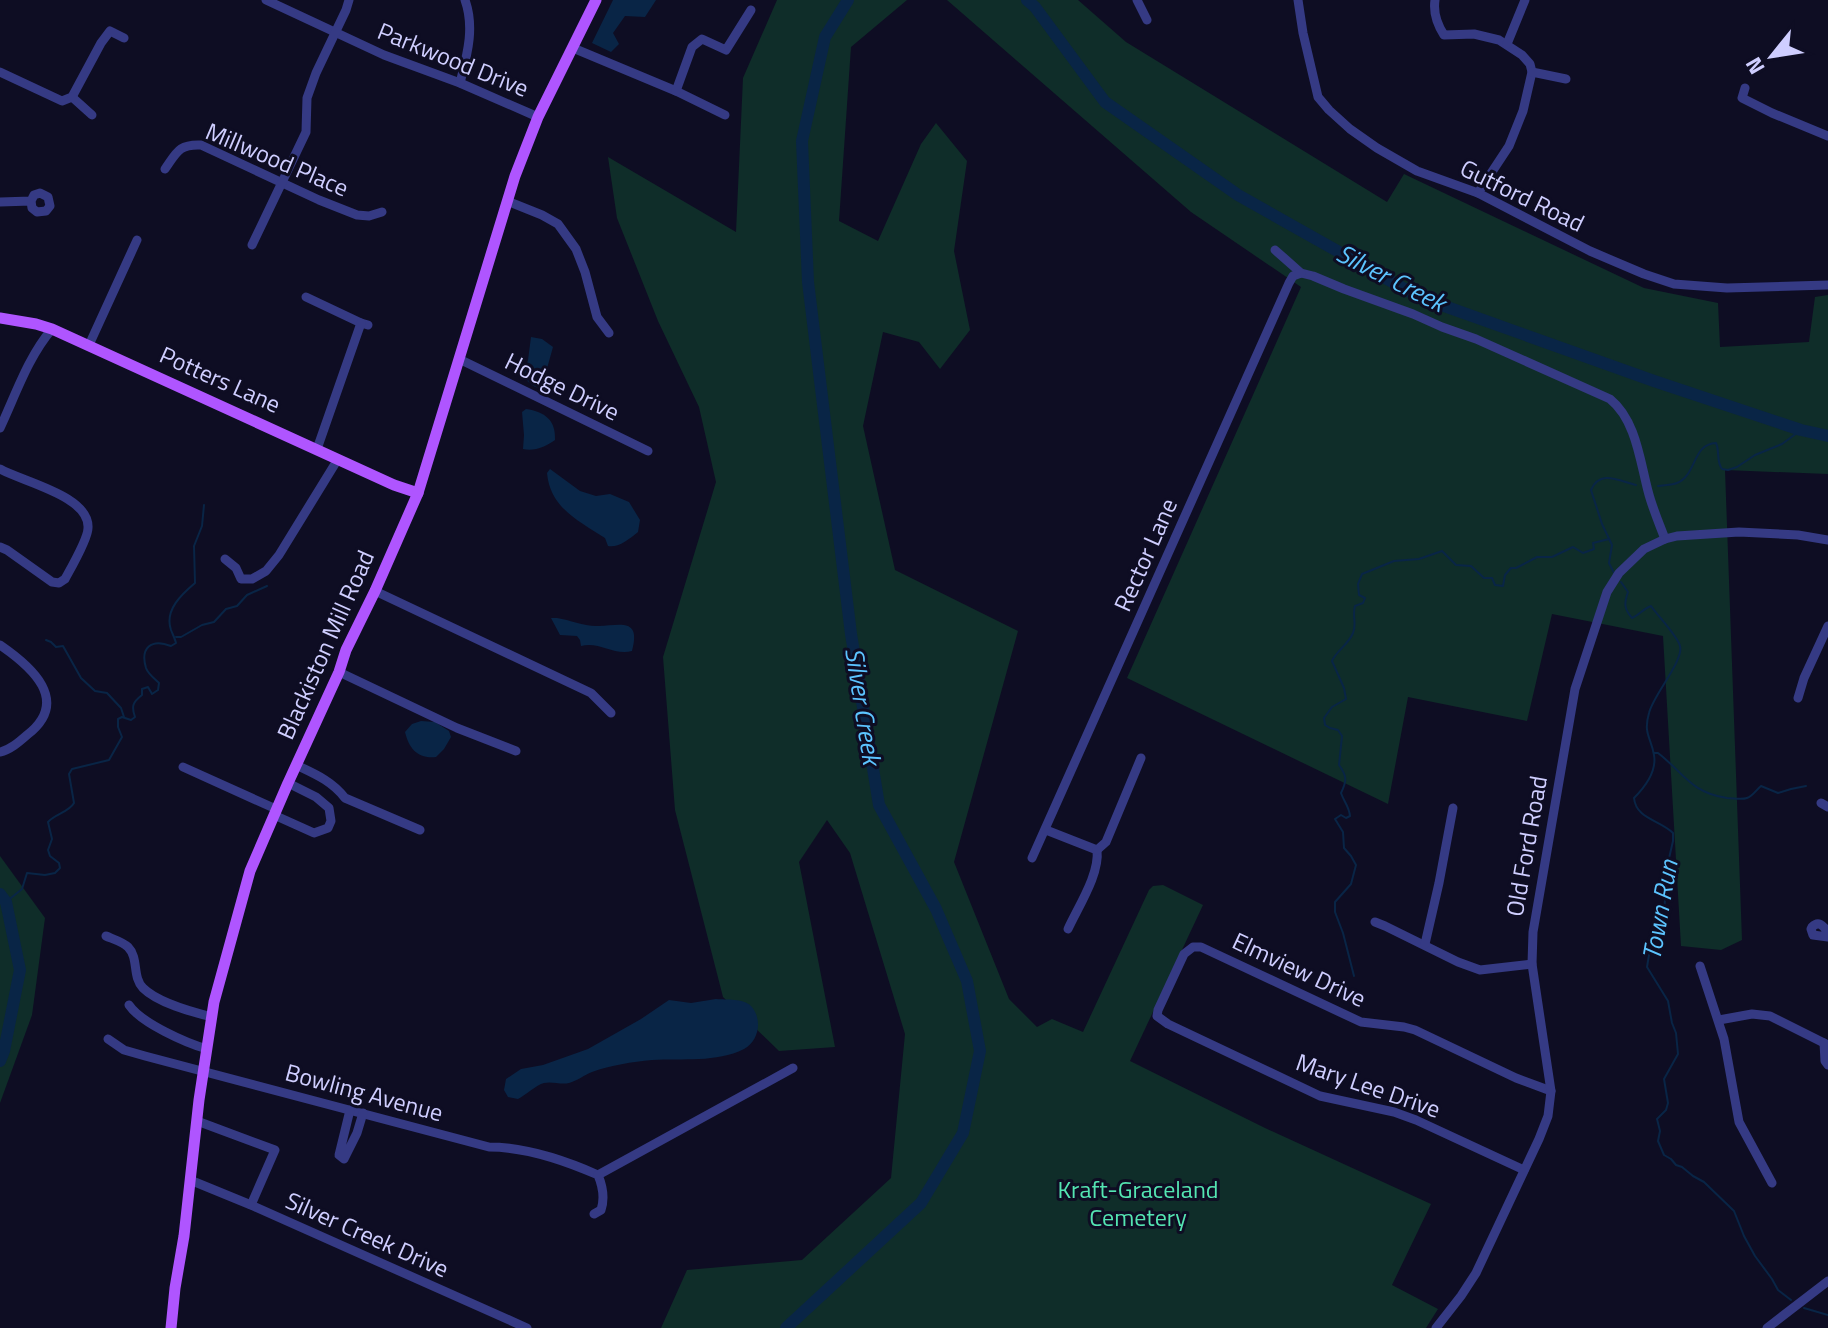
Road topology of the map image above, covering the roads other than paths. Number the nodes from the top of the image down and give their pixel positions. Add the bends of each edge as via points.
1 (266, 0) edge
2 (349, 0) edge
3 (465, 0) edge
4 (596, 0) edge
5 (1137, 0) edge
6 (1298, 0) edge
7 (1435, 0) edge
8 (1525, 0) edge
9 (751, 10) dead end
10 (1147, 20) dead end
11 (336, 32) junction
12 (124, 38) dead end
13 (1507, 44) junction
14 (573, 48) junction
15 (0, 72) edge
16 (1532, 72) junction
17 (1566, 79) dead end
18 (460, 83) junction
19 (1745, 88) dead end
20 (676, 91) junction
21 (72, 97) junction
22 (92, 115) dead end
23 (725, 115) dead end
24 (538, 117) junction
25 (1828, 136) edge
26 (165, 169) dead end
27 (282, 182) junction
28 (1478, 193) junction
29 (31, 201) dead end
30 (507, 201) junction
31 (0, 202) edge
32 (382, 212) dead end
33 (137, 240) dead end
34 (252, 245) dead end
35 (1275, 250) dead end
36 (1301, 273) junction
37 (1828, 285) edge
38 (306, 297) dead end
39 (0, 318) edge
40 (52, 329) junction
41 (609, 333) dead end
42 (89, 345) junction
43 (459, 359) junction
44 (0, 428) edge
45 (317, 449) junction
46 (648, 451) dead end
47 (338, 459) junction
48 (0, 469) edge
49 (418, 493) junction
50 (1665, 539) junction
51 (1828, 540) edge
52 (0, 547) edge
53 (225, 559) dead end
54 (375, 591) junction
55 (1828, 626) edge
56 (0, 645) edge
57 (339, 672) junction
58 (1798, 698) dead end
59 (611, 713) dead end
60 (516, 751) dead end
61 (0, 752) edge
62 (1141, 758) dead end
63 (296, 765) junction
64 (183, 767) dead end
65 (288, 783) junction
66 (1453, 808) dead end
67 (275, 812) junction
68 (420, 830) dead end
69 (1046, 830) junction
70 (1097, 850) junction
71 (1032, 858) dead end
72 (1375, 922) dead end
73 (1068, 929) dead end
74 (106, 936) dead end
75 (1425, 944) junction
76 (1532, 964) junction
77 (1700, 966) dead end
78 (129, 1005) dead end
79 (1157, 1016) joint
80 (212, 1017) junction
81 (1719, 1020) junction
82 (108, 1039) dead end
83 (1826, 1044) edge
84 (207, 1049) junction
85 (1828, 1065) edge
86 (793, 1068) dead end
87 (204, 1070) junction
88 (1551, 1091) junction
89 (350, 1110) junction
90 (363, 1113) junction
91 (197, 1121) junction
92 (1524, 1170) junction
93 (598, 1175) junction
94 (190, 1180) junction
95 (1772, 1183) dead end
96 (251, 1205) junction
97 (594, 1214) dead end
98 (1828, 1281) edge
99 (171, 1328) edge
100 (527, 1328) edge
101 (1436, 1328) edge
102 (1767, 1328) edge

1 - 11 street, Parkwood Drive
2 - 11 street
3 - 18 street via 470,43
4 - 14 main road, Blackiston Mill Road
5 - 10 street
6 - 28 street, Gutford Road via 1311,73 1318,97 1329,110 1417,171
7 - 13 street via 1444,35 1474,34
8 - 13 street
9 - 20 street via 726,50 702,39 692,47
11 - 18 street, Parkwood Drive
11 - 27 street via 307,98 306,132
12 - 21 street via 110,31
13 - 16 street
14 - 20 street
14 - 24 main road, Blackiston Mill Road
15 - 21 street via 62,101
16 - 17 street
16 - 28 street via 1509,146
18 - 24 street, Parkwood Drive
19 - 25 street via 1742,98
20 - 23 street
21 - 22 street
24 - 30 main road, Blackiston Mill Road
26 - 27 street, Millwood Place via 188,144 201,145
27 - 32 street, Millwood Place via 357,215
27 - 34 street
28 - 37 street, Gutford Road via 1590,251 1674,284
29 - 31 street
30 - 41 street via 558,224 576,249 597,317
30 - 43 main road, Blackiston Mill Road
33 - 42 street
35 - 36 street
36 - 50 street via 1486,343 1610,399 1634,437
36 - 69 street, Rector Lane via 1289,283
38 - 45 street via 364,324
39 - 40 main road, Potters Lane
40 - 42 main road, Potters Lane
40 - 44 street via 30,361
42 - 45 main road, Potters Lane
43 - 46 street, Hodge Drive
43 - 49 main road, Blackiston Mill Road
45 - 47 main road, Potters Lane
47 - 49 main road, Potters Lane
47 - 53 street via 266,571 241,579
48 - 52 street via 70,500 85,514 89,531 59,583
49 - 54 main road, Blackiston Mill Road
50 - 51 street, Old Ford Road via 1739,532
50 - 76 street, Old Ford Road via 1644,549 1619,573 1586,651 1537,904
54 - 57 main road, Blackiston Mill Road
54 - 59 street via 591,693
55 - 58 street
56 - 61 street via 25,662 44,686 48,702 31,732
57 - 60 street
57 - 63 main road, Blackiston Mill Road
62 - 70 street via 1106,842
63 - 65 main road, Blackiston Mill Road
63 - 68 street via 330,782 345,798
64 - 67 street
65 - 67 main road, Blackiston Mill Road
65 - 67 street via 329,808 328,828 314,833
66 - 75 street
67 - 80 main road, Blackiston Mill Road via 250,871
69 - 70 street
69 - 71 street, Rector Lane
70 - 73 street via 1095,870
72 - 75 street
74 - 80 street via 130,949 144,989 176,1007
75 - 76 street via 1480,970
76 - 88 street, Old Ford Road
77 - 81 street
78 - 84 street via 135,1015
79 - 88 street, Elmview Drive via 1184,954 1201,947 1361,1022 1415,1030
79 - 92 street, Mary Lee Drive via 1320,1096 1394,1112
80 - 84 main road, Blackiston Mill Road
81 - 83 street via 1770,1016
81 - 95 street via 1739,1122
82 - 87 street, Bowling Avenue via 124,1050
83 - 85 street
84 - 87 main road, Blackiston Mill Road
86 - 93 street
87 - 89 street, Bowling Avenue
87 - 91 main road, Blackiston Mill Road
88 - 92 street, Old Ford Road via 1548,1116
89 - 90 street, Bowling Avenue
89 - 90 street via 339,1155 344,1159
90 - 93 street, Bowling Avenue via 489,1147 514,1147
91 - 94 main road, Blackiston Mill Road
91 - 96 street via 275,1150
92 - 101 street, Old Ford Road via 1476,1273
93 - 97 street via 603,1203
94 - 96 street, Silver Creek Drive
94 - 99 main road, Blackiston Mill Road
96 - 100 street, Silver Creek Drive
98 - 102 street

